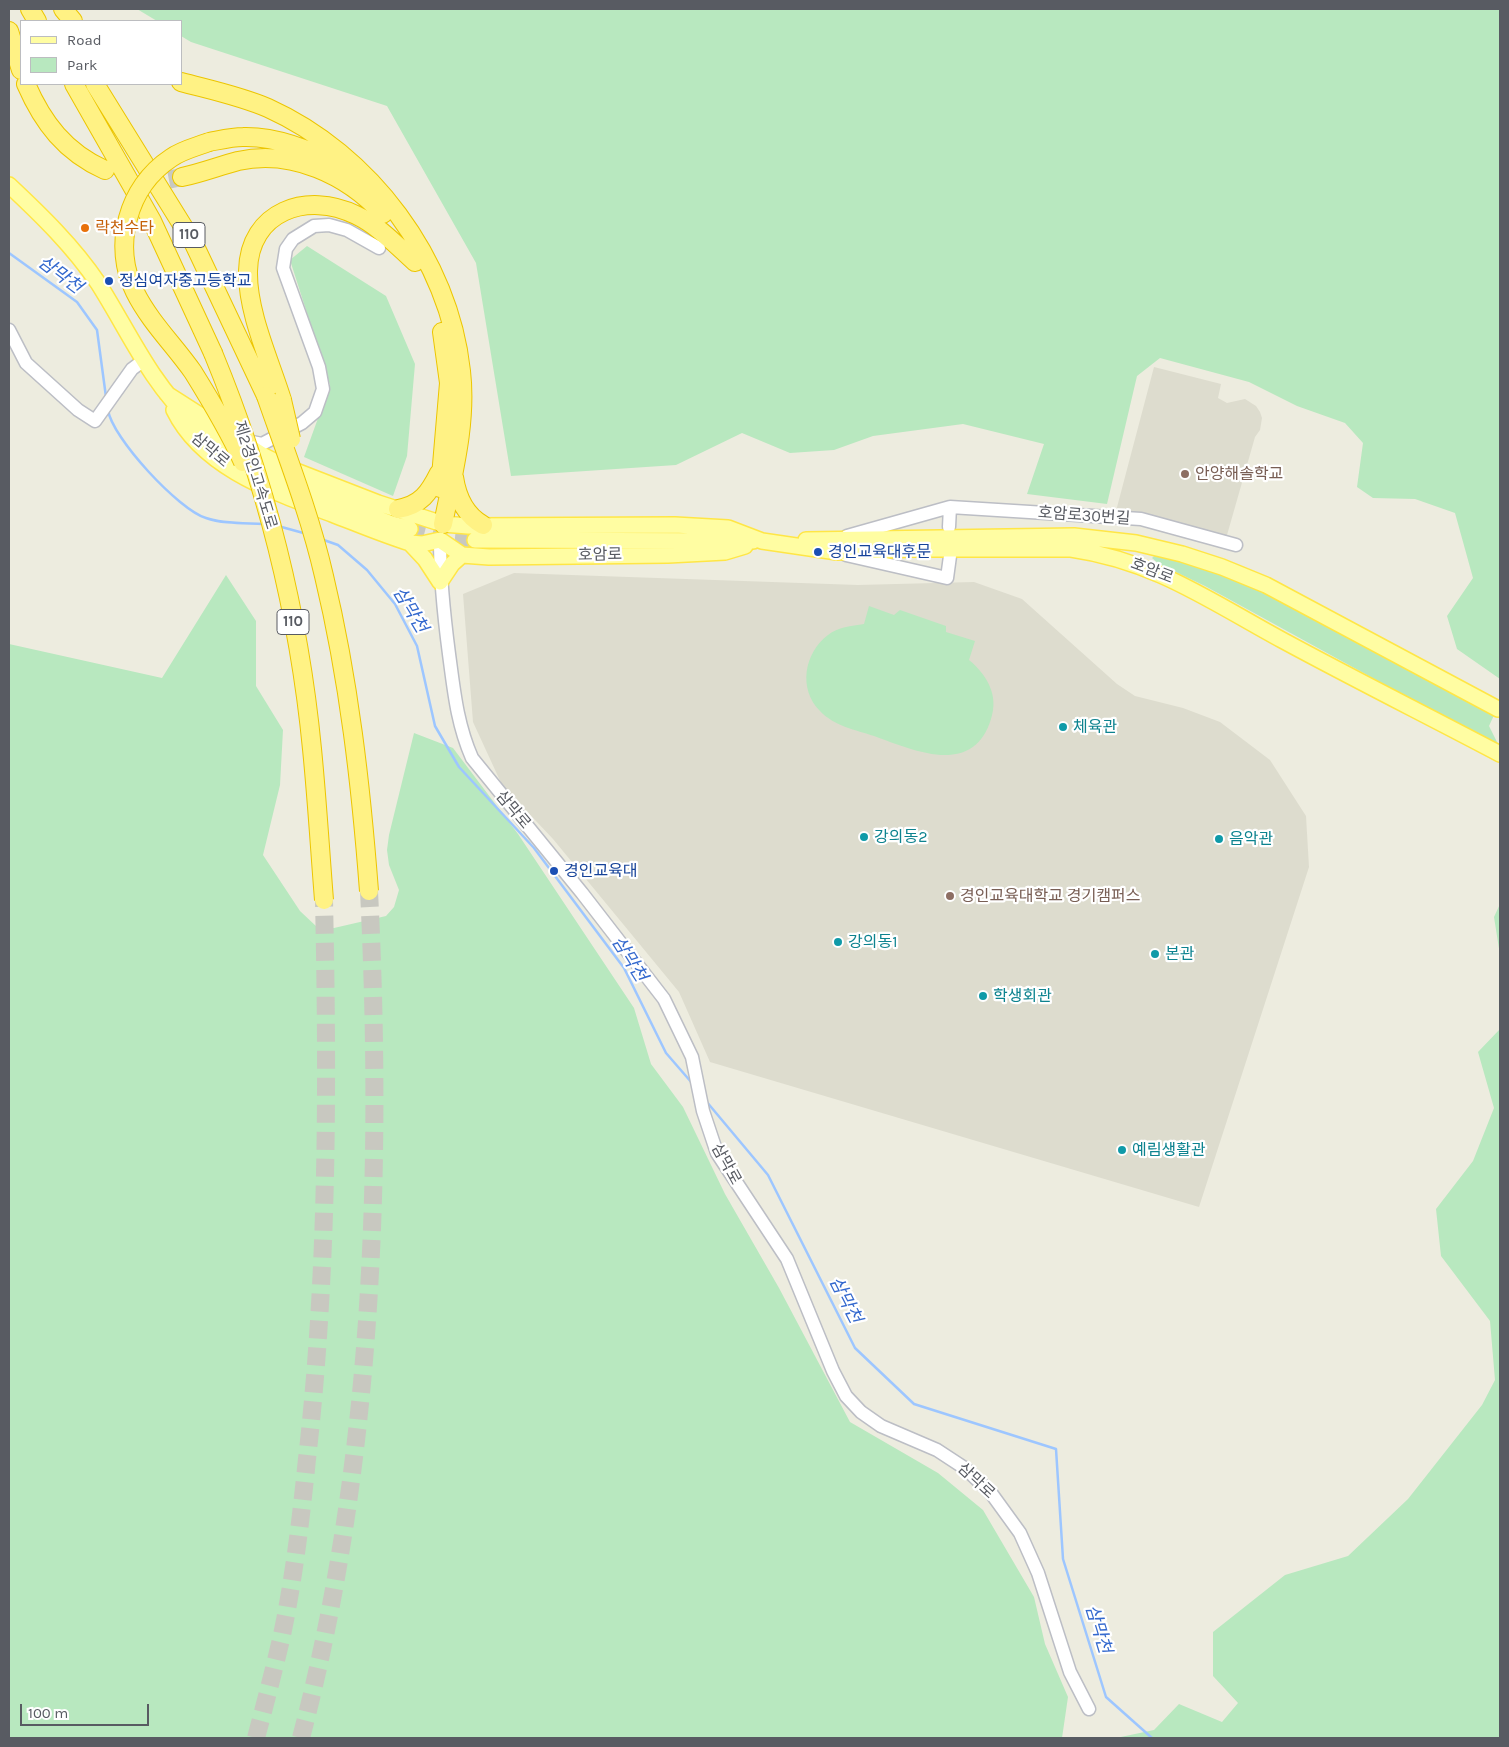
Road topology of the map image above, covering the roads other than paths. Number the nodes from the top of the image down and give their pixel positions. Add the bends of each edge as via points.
1 (50, 9) edge
2 (63, 9) edge
3 (57, 20) edge
4 (72, 20) edge
5 (9, 31) edge
6 (20, 67) edge
7 (182, 82) edge
8 (27, 85) edge
9 (75, 85) edge
10 (96, 85) edge
11 (105, 170) dead end
12 (182, 177) tunnel mouth
13 (9, 185) edge
14 (385, 200) junction
15 (379, 248) dead end
16 (415, 262) junction
17 (9, 330) edge
18 (144, 360) junction
19 (167, 394) junction
20 (274, 398) junction
21 (234, 438) junction
22 (448, 465) junction
23 (950, 507) junction
24 (398, 509) junction
25 (268, 513) junction
26 (416, 515) junction
27 (949, 527) dead end
28 (475, 530) junction
29 (441, 532) junction
30 (405, 537) junction
31 (762, 541) junction
32 (1236, 545) dead end
33 (836, 546) junction
34 (463, 555) junction
35 (950, 556) dead end
36 (440, 582) junction
37 (1498, 709) dead end
38 (1500, 754) edge
39 (369, 891) tunnel mouth
40 (324, 900) tunnel mouth
41 (1089, 1709) dead end

1 - 3 highway
2 - 4 highway
5 - 6 highway
7 - 14 highway via 232,95 286,117 320,138 367,177
8 - 11 highway via 59,139 78,155
9 - 25 highway, 제2경인고속도로 / 110, bridge via 160,236 213,353
10 - 20 highway, 제2경인고속도로 / 110 via 194,244
12 - 16 highway via 253,159 289,161 322,170 365,195 401,236
13 - 18 main road, 삼막로 via 52,225 97,282
14 - 22 highway via 422,252 441,289 452,322 462,393
14 - 25 highway, bridge via 344,168 294,146 243,136 184,150 160,166 134,200 126,224 126,264 140,302 202,387
15 - 21 street via 347,230 329,226 314,226 293,239 286,249 283,268 319,367 323,389 315,412 302,423 262,444
16 - 20 highway via 368,222 329,206 310,204 292,207 265,224 255,239 249,260 249,294
16 - 22 highway via 434,303 446,356
17 - 18 street via 26,364 94,421 132,369
18 - 19 main road, 삼막로
19 - 21 main road, 삼막로
19 - 30 main road, 삼막로 via 222,446 258,469 389,523
20 - 39 highway, 제2경인고속도로 / 110, bridge via 324,575 346,687 363,814
21 - 24 main road, 삼막로 via 288,468
22 - 24 highway via 423,499 410,507
22 - 28 highway
22 - 29 highway via 440,494
23 - 27 street
23 - 32 street, 호암로30번길 via 1140,519
23 - 33 street, 호암로30번길
24 - 26 main road, 삼막로
25 - 40 highway, 제2경인고속도로 / 110, bridge via 293,621 306,698
26 - 29 main road, 삼막로
26 - 30 main road via 414,528
28 - 29 main road, 호암로
28 - 31 main road, 호암로 via 675,525 728,528
28 - 34 main road via 462,542
29 - 30 main road, 삼막로 via 422,544
29 - 34 main road
29 - 36 street, 삼막로
30 - 36 main road
31 - 33 main road, 호암로
31 - 34 main road, 호암로 via 725,552
33 - 35 street via 947,578
33 - 37 main road, 호암로 via 1074,536 1136,543 1182,554 1266,585
33 - 38 main road, 호암로 via 1072,548 1129,562 1169,576
34 - 36 main road via 452,564
36 - 41 street, 삼막로 via 456,710 461,733 472,758 664,999 679,1026 698,1079 703,1111 717,1153 787,1260 846,1396 861,1412 882,1426 937,1450 966,1469 992,1493 1020,1533 1038,1573 1070,1672

